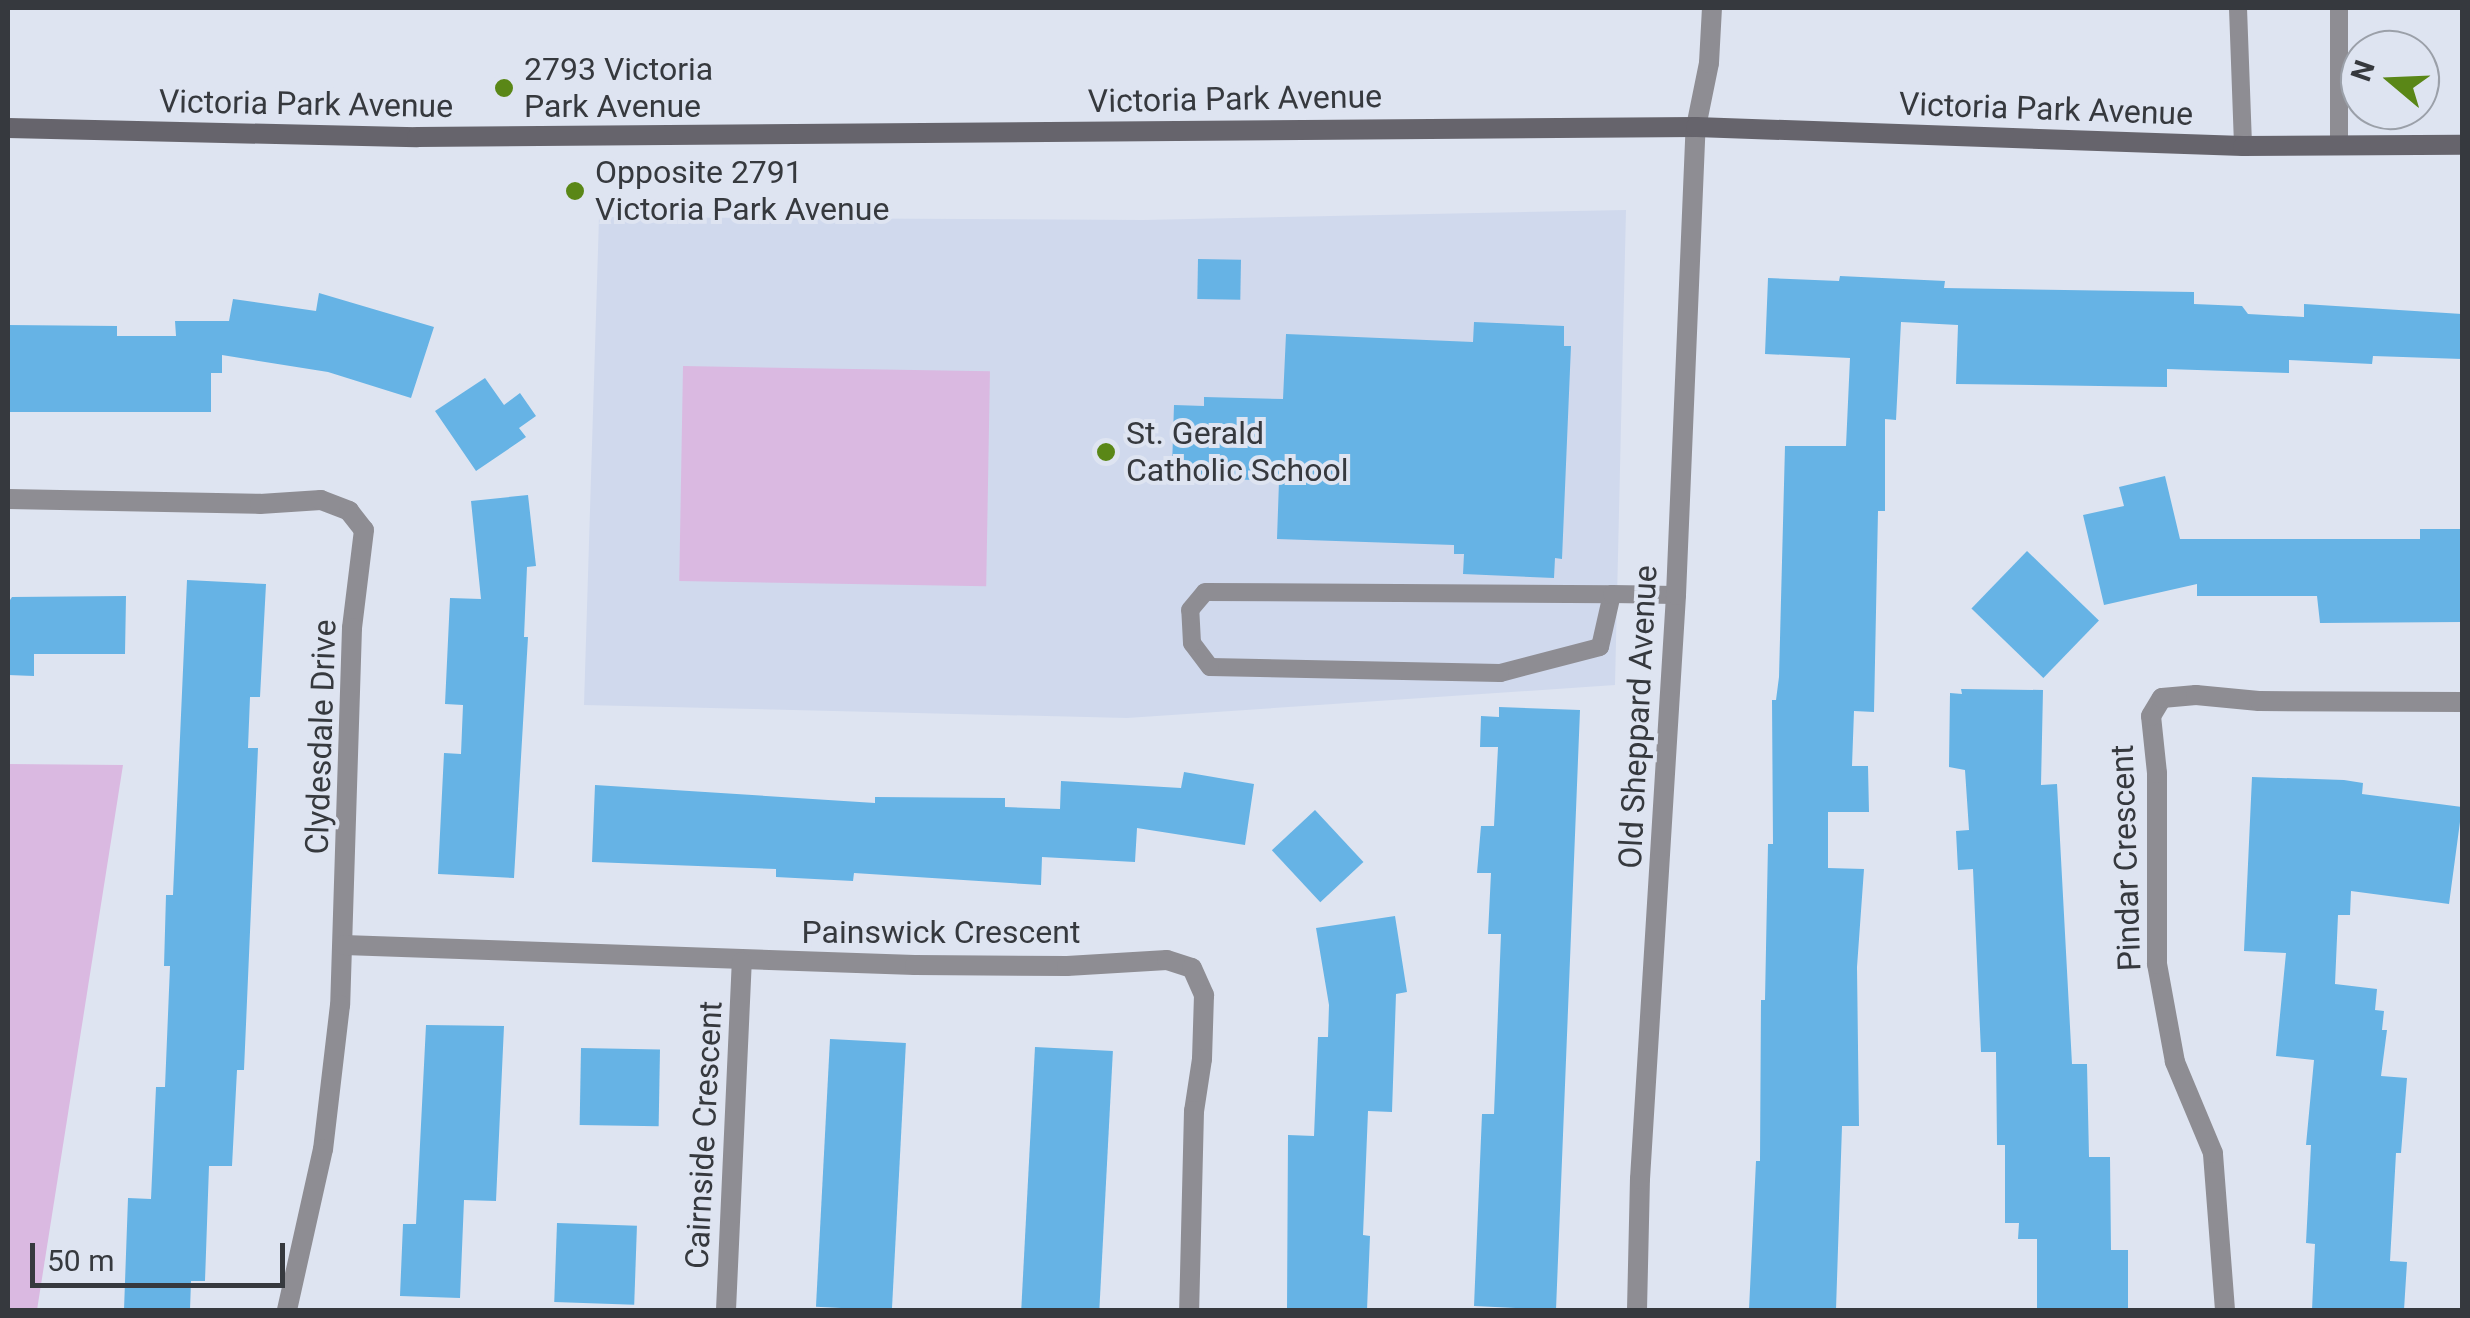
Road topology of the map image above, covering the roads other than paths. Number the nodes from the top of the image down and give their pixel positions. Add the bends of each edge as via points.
1 (1712, 8) edge
2 (2238, 8) edge
3 (2339, 8) edge
4 (1696, 127) junction
5 (8, 128) edge
6 (2462, 145) edge
7 (2243, 146) junction
8 (2339, 146) junction
9 (8, 499) edge
10 (1612, 594) junction
11 (1676, 595) junction
12 (2462, 702) edge
13 (344, 945) junction
14 (742, 962) junction
15 (286, 1310) edge
16 (726, 1310) edge
17 (1189, 1310) edge
18 (1637, 1310) edge
19 (2224, 1310) edge

1 - 4 street, Old Sheppard Avenue
2 - 7 lane
3 - 8 lane
4 - 5 main road, Victoria Park Avenue via 436,136
4 - 7 main road, Victoria Park Avenue
4 - 11 street, Old Sheppard Avenue
6 - 8 main road, Victoria Park Avenue
7 - 8 main road, Victoria Park Avenue
9 - 13 street, Clydesdale Drive via 320,500 349,511 364,530 352,628
10 - 10 lane via 1205,592 1190,610 1192,644 1210,667 1500,673 1600,647
10 - 11 lane
11 - 18 street, Old Sheppard Avenue
12 - 19 street, Pindar Crescent via 2260,702 2196,694 2162,698 2150,716 2157,773 2157,964 2176,1062 2213,1153
13 - 14 street, Painswick Crescent
13 - 15 street, Clydesdale Drive via 323,1149
14 - 16 street, Cairnside Crescent
14 - 17 street, Painswick Crescent via 1067,966 1167,960 1192,968 1204,995

